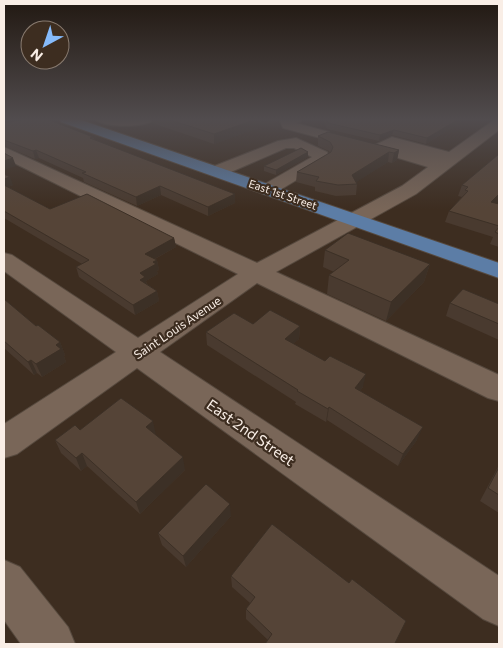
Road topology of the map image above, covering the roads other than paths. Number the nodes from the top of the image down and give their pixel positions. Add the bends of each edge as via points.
1 (154, 149) edge
2 (269, 149) edge
3 (309, 149) edge
4 (402, 149) edge
5 (463, 149) edge
6 (4, 152) edge
7 (446, 162) junction
8 (218, 172) junction
9 (269, 190) junction
10 (355, 219) junction
11 (4, 260) edge
12 (499, 271) edge
13 (256, 273) junction
14 (138, 353) junction
15 (499, 389) edge
16 (4, 443) edge
17 (4, 583) edge
18 (499, 603) edge
19 (50, 644) edge

1 - 8 main road, East 1st Street
2 - 8 street
3 - 9 street via 322,158
4 - 7 street
5 - 7 street, Saint Louis Avenue
6 - 13 street
7 - 10 street, Saint Louis Avenue via 409,190
8 - 9 main road, East 1st Street
9 - 10 main road, East 1st Street
10 - 12 main road, East 1st Street
10 - 13 street, Saint Louis Avenue
11 - 14 street, East 2nd Street
13 - 14 street, Saint Louis Avenue
13 - 15 street
14 - 16 street, Saint Louis Avenue
14 - 18 street, East 2nd Street
17 - 19 street

